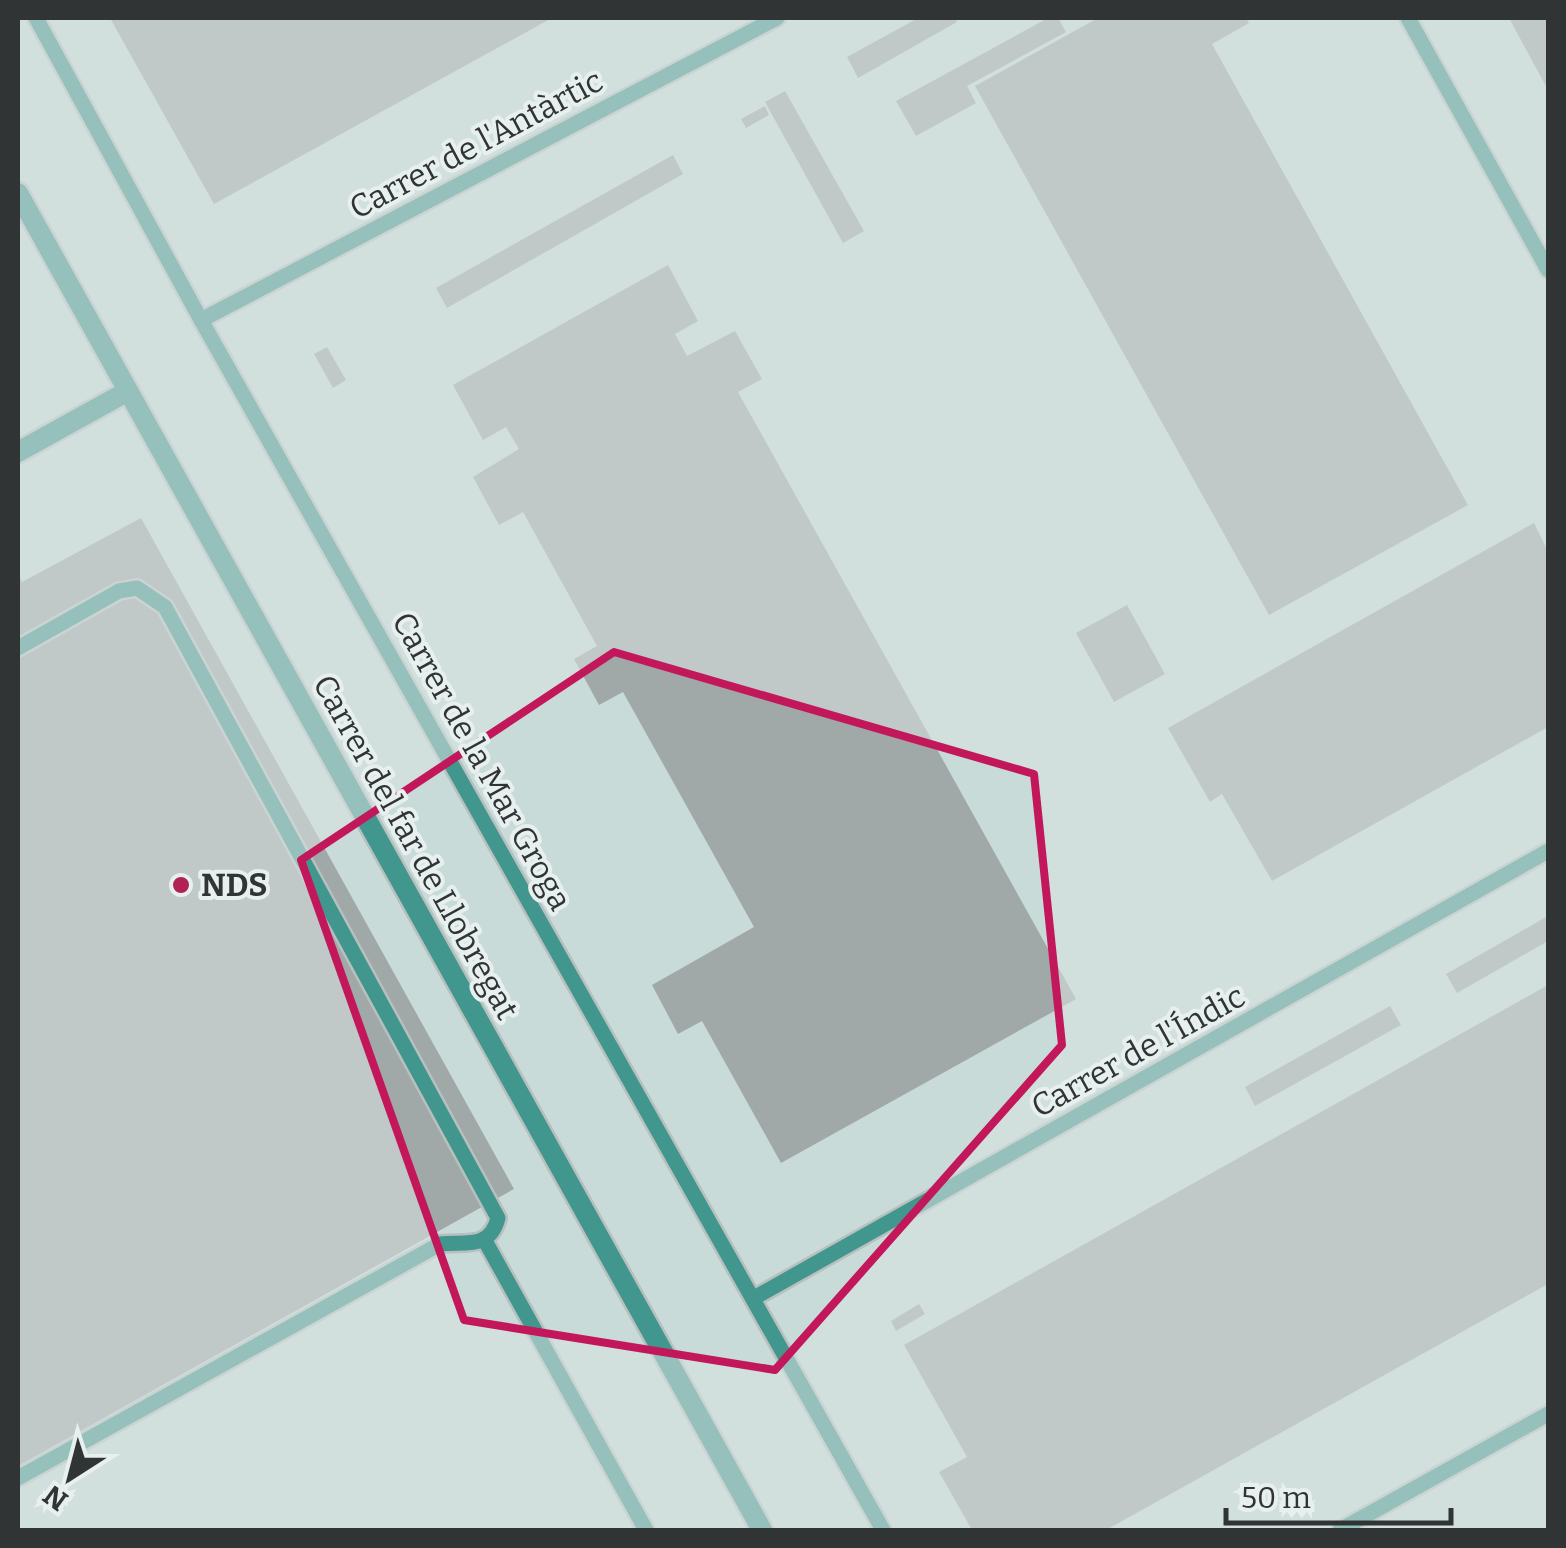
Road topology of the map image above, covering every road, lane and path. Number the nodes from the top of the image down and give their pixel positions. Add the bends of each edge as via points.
1 (36, 18) edge
2 (777, 18) edge
3 (1408, 18) edge
4 (18, 192) edge
5 (1548, 270) edge
6 (201, 320) junction
7 (128, 391) junction
8 (18, 452) edge
9 (18, 648) edge
10 (1548, 851) edge
11 (484, 1240) junction
12 (754, 1298) junction
13 (1548, 1414) edge
14 (18, 1478) edge
15 (646, 1530) edge
16 (762, 1530) edge
17 (884, 1530) edge
18 (1340, 1530) edge

1 - 6 lane, Carrer de la Mar Groga
2 - 6 lane, Carrer de l'Antàrtic
3 - 5 lane
4 - 7 street, Carrer del far de Llobregat
6 - 12 lane, Carrer de la Mar Groga
7 - 8 street
7 - 16 street, Carrer del far de Llobregat
9 - 11 lane via 119,591 137,588 165,607 497,1209 496,1227
10 - 12 lane, Carrer de l'Índic
11 - 14 lane via 440,1244
11 - 15 lane
12 - 17 lane, Carrer de la Mar Groga
13 - 18 lane

